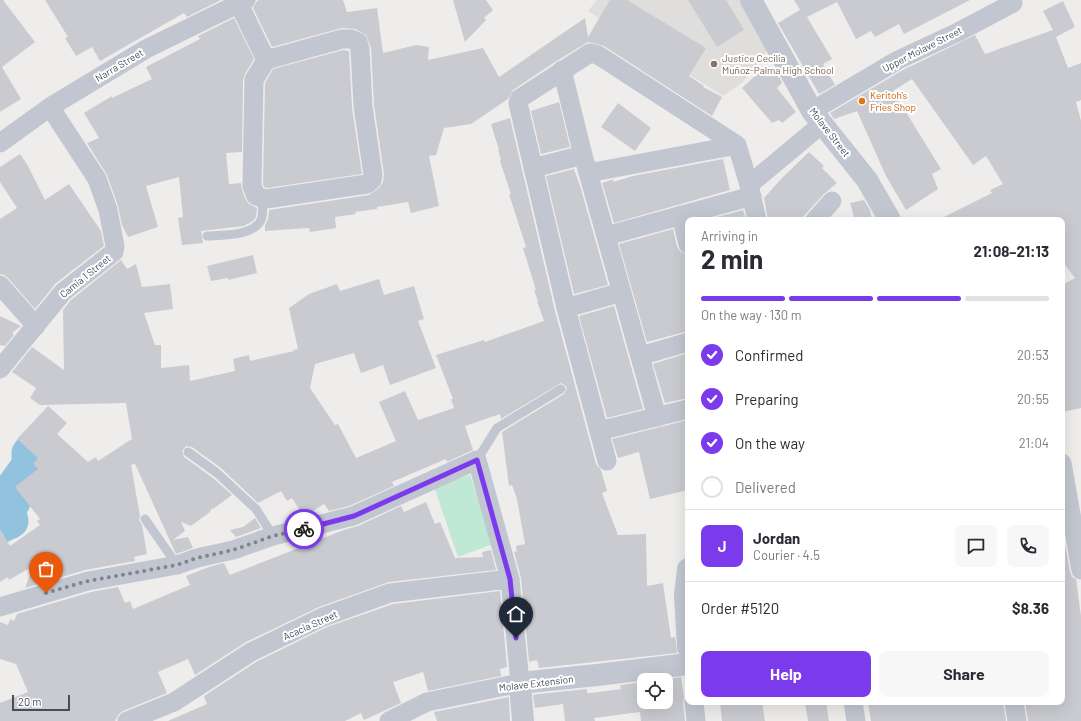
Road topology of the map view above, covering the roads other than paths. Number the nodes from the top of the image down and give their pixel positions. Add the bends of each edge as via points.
1 (751, 0) edge
2 (235, 3) edge
3 (1013, 3) dead end
4 (266, 60) junction
5 (562, 70) junction
6 (50, 108) junction
7 (817, 118) junction
8 (0, 143) edge
9 (737, 145) junction
10 (585, 164) junction
11 (533, 168) junction
12 (750, 190) junction
13 (262, 198) junction
14 (832, 201) dead end
15 (681, 215) junction
16 (756, 217) edge
17 (816, 217) edge
18 (888, 217) edge
19 (685, 232) edge
20 (208, 236) dead end
21 (606, 236) junction
22 (0, 285) edge
23 (622, 292) junction
24 (566, 308) junction
25 (36, 326) junction
26 (685, 343) edge
27 (640, 356) junction
28 (0, 369) edge
29 (562, 389) dead end
30 (685, 410) edge
31 (657, 417) junction
32 (599, 431) junction
33 (188, 452) dead end
34 (477, 460) junction
35 (606, 460) dead end
36 (1065, 480) edge
37 (145, 519) dead end
38 (273, 536) junction
39 (177, 565) junction
40 (1081, 570) edge
41 (510, 579) junction
42 (0, 607) edge
43 (685, 664) edge
44 (520, 683) junction
45 (694, 705) edge
46 (853, 705) edge
47 (1015, 705) edge
48 (127, 721) edge
49 (389, 721) edge
50 (523, 721) edge
51 (696, 721) edge
52 (856, 721) edge
53 (1018, 721) edge

1 - 7 street, Molave Street
2 - 4 street
2 - 6 street, Narra Street via 146,49
3 - 7 street, Upper Molave Street via 898,60
4 - 13 street via 254,80 252,186 256,196
4 - 13 street via 342,39 358,42 373,175 367,184
5 - 9 street via 590,53 598,55
5 - 10 street
5 - 11 street via 519,99
6 - 8 street, Narra Street
6 - 25 street, Camia 1 Street via 97,179 108,210 115,246 114,252 63,292
7 - 12 street, Upper Molave Street
7 - 18 street, Molave Street via 867,180
9 - 10 street
9 - 12 street
10 - 11 street
10 - 21 street
11 - 24 street
12 - 15 street
12 - 16 street
13 - 20 lane via 262,216 255,228
14 - 17 street
15 - 19 street
15 - 21 street
21 - 23 street
22 - 25 street
23 - 24 street
23 - 27 street
24 - 32 street
25 - 28 street, Camia 1 Street
26 - 27 street
27 - 31 street
29 - 34 lane via 497,428
30 - 31 street
31 - 32 street
32 - 35 street
33 - 38 lane via 217,473 256,509
34 - 38 street via 354,516
34 - 41 street
36 - 40 street
37 - 39 lane
38 - 39 street
39 - 42 street via 88,581
41 - 44 street
41 - 48 street, Acacia Street via 390,593 323,618 251,652 174,702
43 - 44 street, Molave Extension
44 - 49 street, Molave Extension via 427,702
44 - 50 street
45 - 51 street
46 - 52 street
47 - 53 street

